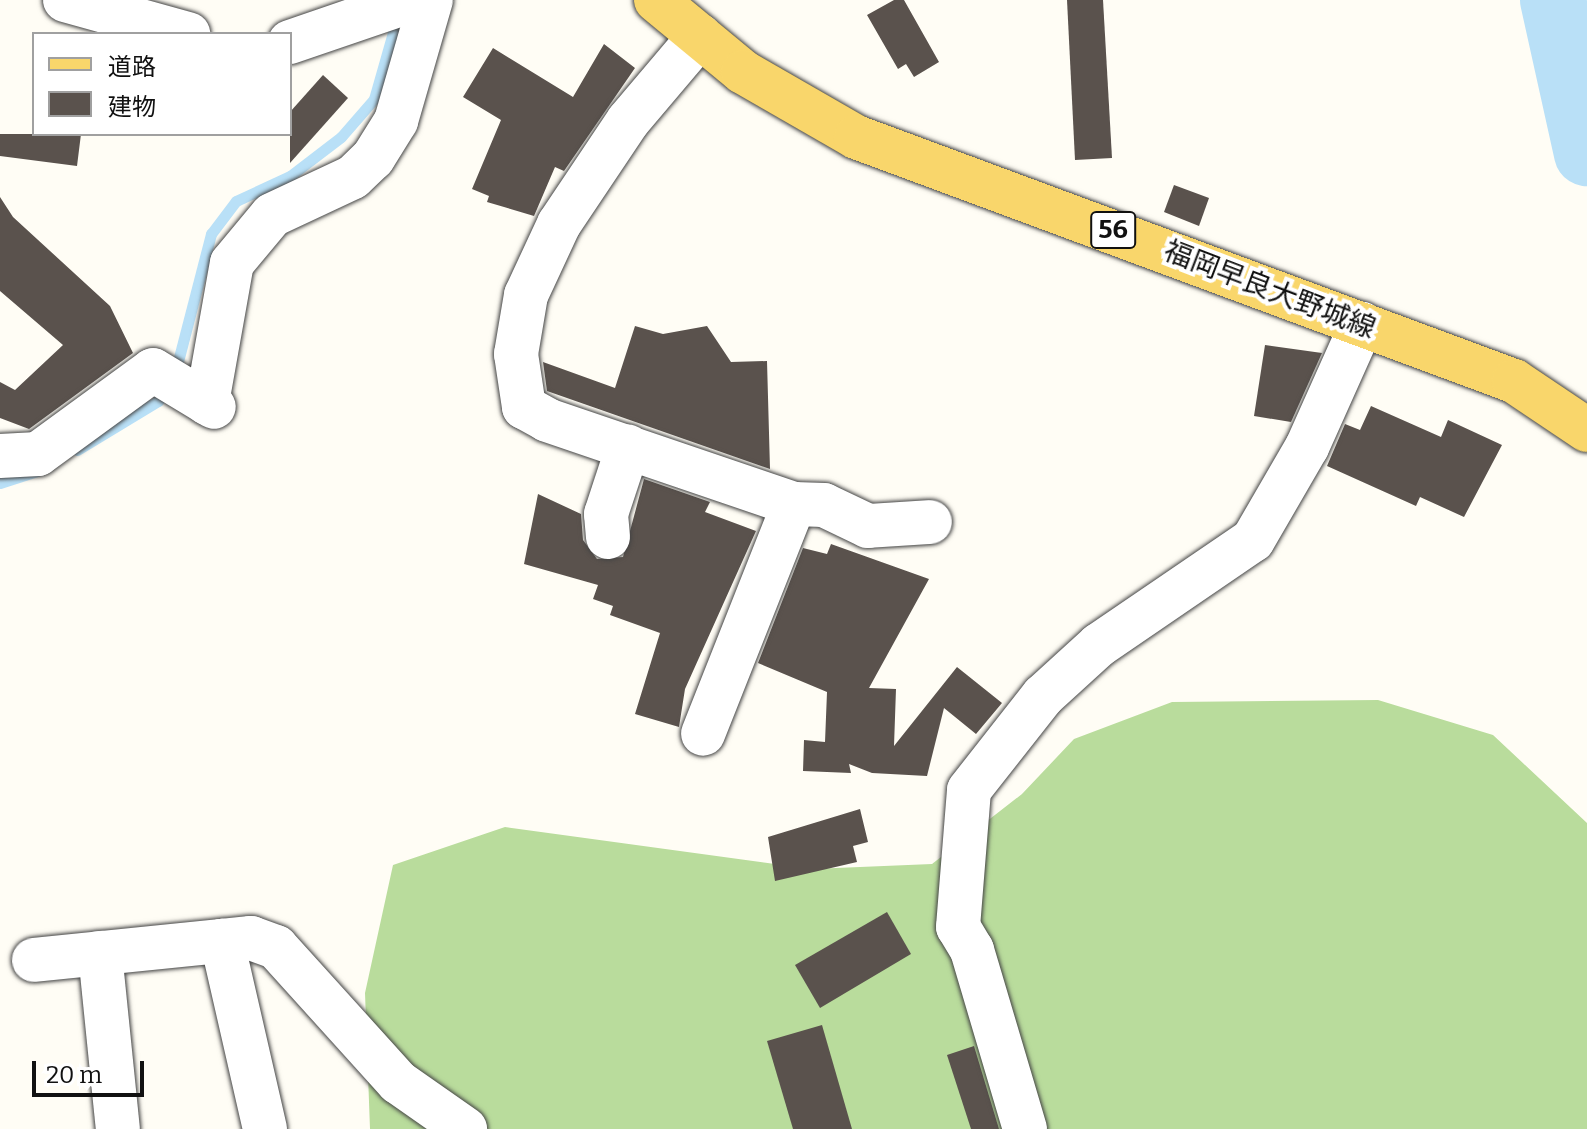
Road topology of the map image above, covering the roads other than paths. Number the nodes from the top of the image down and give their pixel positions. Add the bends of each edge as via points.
1 (65, 0) edge
2 (413, 0) edge
3 (431, 0) edge
4 (656, 0) edge
5 (181, 32) edge
6 (700, 36) junction
7 (292, 41) edge
8 (1362, 324) junction
9 (1587, 430) edge
10 (628, 447) junction
11 (0, 456) edge
12 (794, 504) junction
13 (930, 522) dead end
14 (608, 537) dead end
15 (703, 734) dead end
16 (222, 941) junction
17 (100, 953) junction
18 (34, 960) dead end
19 (118, 1129) edge
20 (265, 1129) edge
21 (465, 1129) edge
22 (1025, 1129) edge

1 - 5 street
2 - 7 street
3 - 11 street via 396,121 373,158 353,177 272,215 232,263 204,401 153,370 38,454
4 - 6 main road, 福岡早良大野城線 / 56
6 - 8 main road, 福岡早良大野城線 / 56 via 743,72 856,137
6 - 10 street via 628,121 559,224 526,295 516,354 524,407
8 - 9 main road, 福岡早良大野城線 / 56 via 1514,381
8 - 22 street via 1307,447 1253,540 1099,645 1043,696 969,790 958,927 972,950
10 - 12 street
10 - 14 street via 606,514
12 - 13 street via 824,505 868,526
12 - 15 street
16 - 17 street
16 - 20 street
16 - 21 street via 251,938 276,947 398,1082
17 - 18 street
17 - 19 street

